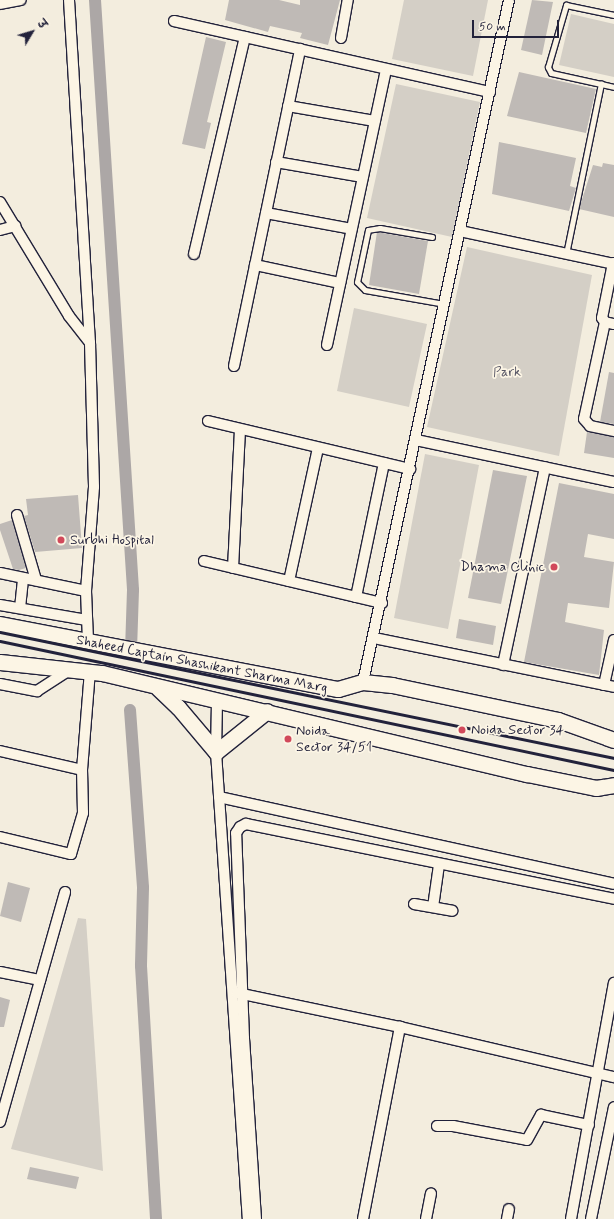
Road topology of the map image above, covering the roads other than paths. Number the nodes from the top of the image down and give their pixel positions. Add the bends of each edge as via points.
1 (21, 0) edge
2 (69, 0) edge
3 (348, 0) edge
4 (509, 0) edge
5 (0, 4) edge
6 (614, 15) edge
7 (174, 21) dead end
8 (245, 37) junction
9 (340, 38) dead end
10 (300, 49) junction
11 (386, 69) junction
12 (602, 84) junction
13 (614, 87) edge
14 (490, 92) junction
15 (288, 106) junction
16 (375, 121) junction
17 (276, 162) junction
18 (363, 177) junction
19 (0, 202) edge
20 (266, 212) junction
21 (15, 226) junction
22 (352, 229) junction
23 (0, 230) edge
24 (460, 231) junction
25 (432, 237) dead end
26 (194, 254) dead end
27 (566, 254) junction
28 (613, 264) edge
29 (255, 265) junction
30 (340, 283) junction
31 (445, 304) junction
32 (607, 322) edge
33 (90, 343) junction
34 (326, 345) dead end
35 (234, 366) dead end
36 (208, 421) dead end
37 (240, 429) junction
38 (614, 431) edge
39 (416, 440) junction
40 (318, 448) junction
41 (384, 463) junction
42 (545, 467) junction
43 (410, 469) junction
44 (614, 482) edge
45 (17, 515) dead end
46 (204, 561) dead end
47 (232, 568) junction
48 (0, 573) edge
49 (23, 578) junction
50 (36, 580) junction
51 (289, 581) junction
52 (86, 591) junction
53 (356, 597) junction
54 (382, 603) junction
55 (0, 605) edge
56 (20, 608) junction
57 (87, 620) junction
58 (0, 624) edge
59 (374, 638) junction
60 (614, 640) edge
61 (88, 641) junction
62 (0, 662) edge
63 (503, 665) junction
64 (71, 669) junction
65 (96, 672) junction
66 (363, 682) junction
67 (0, 684) edge
68 (151, 685) junction
69 (609, 686) edge
70 (217, 701) junction
71 (267, 711) junction
72 (614, 740) edge
73 (0, 751) edge
74 (216, 752) junction
75 (82, 770) junction
76 (614, 785) edge
77 (596, 788) junction
78 (219, 797) junction
79 (614, 798) edge
80 (0, 837) edge
81 (440, 865) junction
82 (614, 884) edge
83 (65, 892) dead end
84 (614, 899) edge
85 (414, 904) dead end
86 (432, 907) junction
87 (452, 911) dead end
88 (0, 972) edge
89 (40, 980) junction
90 (614, 983) edge
91 (231, 992) junction
92 (243, 994) junction
93 (400, 1027) junction
94 (598, 1073) junction
95 (614, 1077) edge
96 (614, 1107) edge
97 (0, 1122) edge
98 (589, 1125) junction
99 (437, 1126) dead end
100 (431, 1193) dead end
101 (248, 1219) edge
102 (256, 1219) edge
103 (363, 1219) edge
104 (426, 1219) edge
105 (571, 1219) edge
106 (591, 1219) edge

1 - 5 street
2 - 33 street
3 - 9 street
4 - 14 street
6 - 12 lane via 566,5 548,67 551,72
7 - 8 street
8 - 10 street
8 - 26 street
10 - 11 street
10 - 15 street
11 - 14 street
11 - 16 street
12 - 13 lane
12 - 27 lane
14 - 24 street
15 - 16 street
15 - 17 street
16 - 18 street
17 - 18 street
17 - 20 street
18 - 22 street
19 - 21 street
20 - 22 street
20 - 29 street
21 - 23 street
21 - 33 street via 61,305
22 - 30 street
24 - 27 street
24 - 31 street
25 - 31 lane via 380,228 368,230 357,282 366,290
27 - 28 street
28 - 32 street
29 - 30 street
29 - 35 street
30 - 34 street
31 - 39 street
32 - 38 street via 584,418 590,426
33 - 52 street via 94,487
36 - 37 street
37 - 40 street
37 - 47 street
39 - 42 street
39 - 43 street
40 - 41 street
40 - 51 street
41 - 43 street
41 - 53 street
42 - 44 street
42 - 63 street
43 - 54 street
45 - 50 street
46 - 47 street
47 - 51 street
48 - 49 street
49 - 50 street
49 - 56 street
50 - 52 street
51 - 53 street
52 - 57 street
53 - 54 street
54 - 59 street
55 - 56 street
56 - 57 street
57 - 61 street
58 - 61 main road, Shaheed Captain Shashikant Sharma Marg
59 - 63 street
59 - 66 street
60 - 69 street
61 - 66 main road, Shaheed Captain Shashikant Sharma Marg via 338,689
62 - 64 main road, Shaheed Captain Shashikant Sharma Marg
63 - 69 street
64 - 65 main road, Shaheed Captain Shashikant Sharma Marg
64 - 67 street via 37,691
65 - 68 main road, Shaheed Captain Shashikant Sharma Marg
65 - 75 street
66 - 72 main road, Shaheed Captain Shashikant Sharma Marg via 558,720
68 - 70 main road, Shaheed Captain Shashikant Sharma Marg
68 - 74 main road via 178,707
70 - 71 main road, Shaheed Captain Shashikant Sharma Marg
70 - 74 street
71 - 74 main road
71 - 77 main road, Shaheed Captain Shashikant Sharma Marg via 386,741
73 - 75 street
74 - 78 street
75 - 80 street via 83,813 71,854
76 - 77 main road, Shaheed Captain Shashikant Sharma Marg
77 - 79 main road
78 - 82 street
78 - 91 street
81 - 84 street
81 - 86 street
81 - 92 street via 246,824 240,827 236,833
83 - 89 street
85 - 86 street
86 - 87 street
88 - 89 street
89 - 97 street
90 - 94 street
91 - 92 street
91 - 101 street
92 - 93 street
92 - 102 street
93 - 94 street
93 - 103 street
94 - 95 street
94 - 98 street
96 - 106 street
98 - 99 street via 541,1116 527,1140 453,1126
98 - 105 street
100 - 104 street

